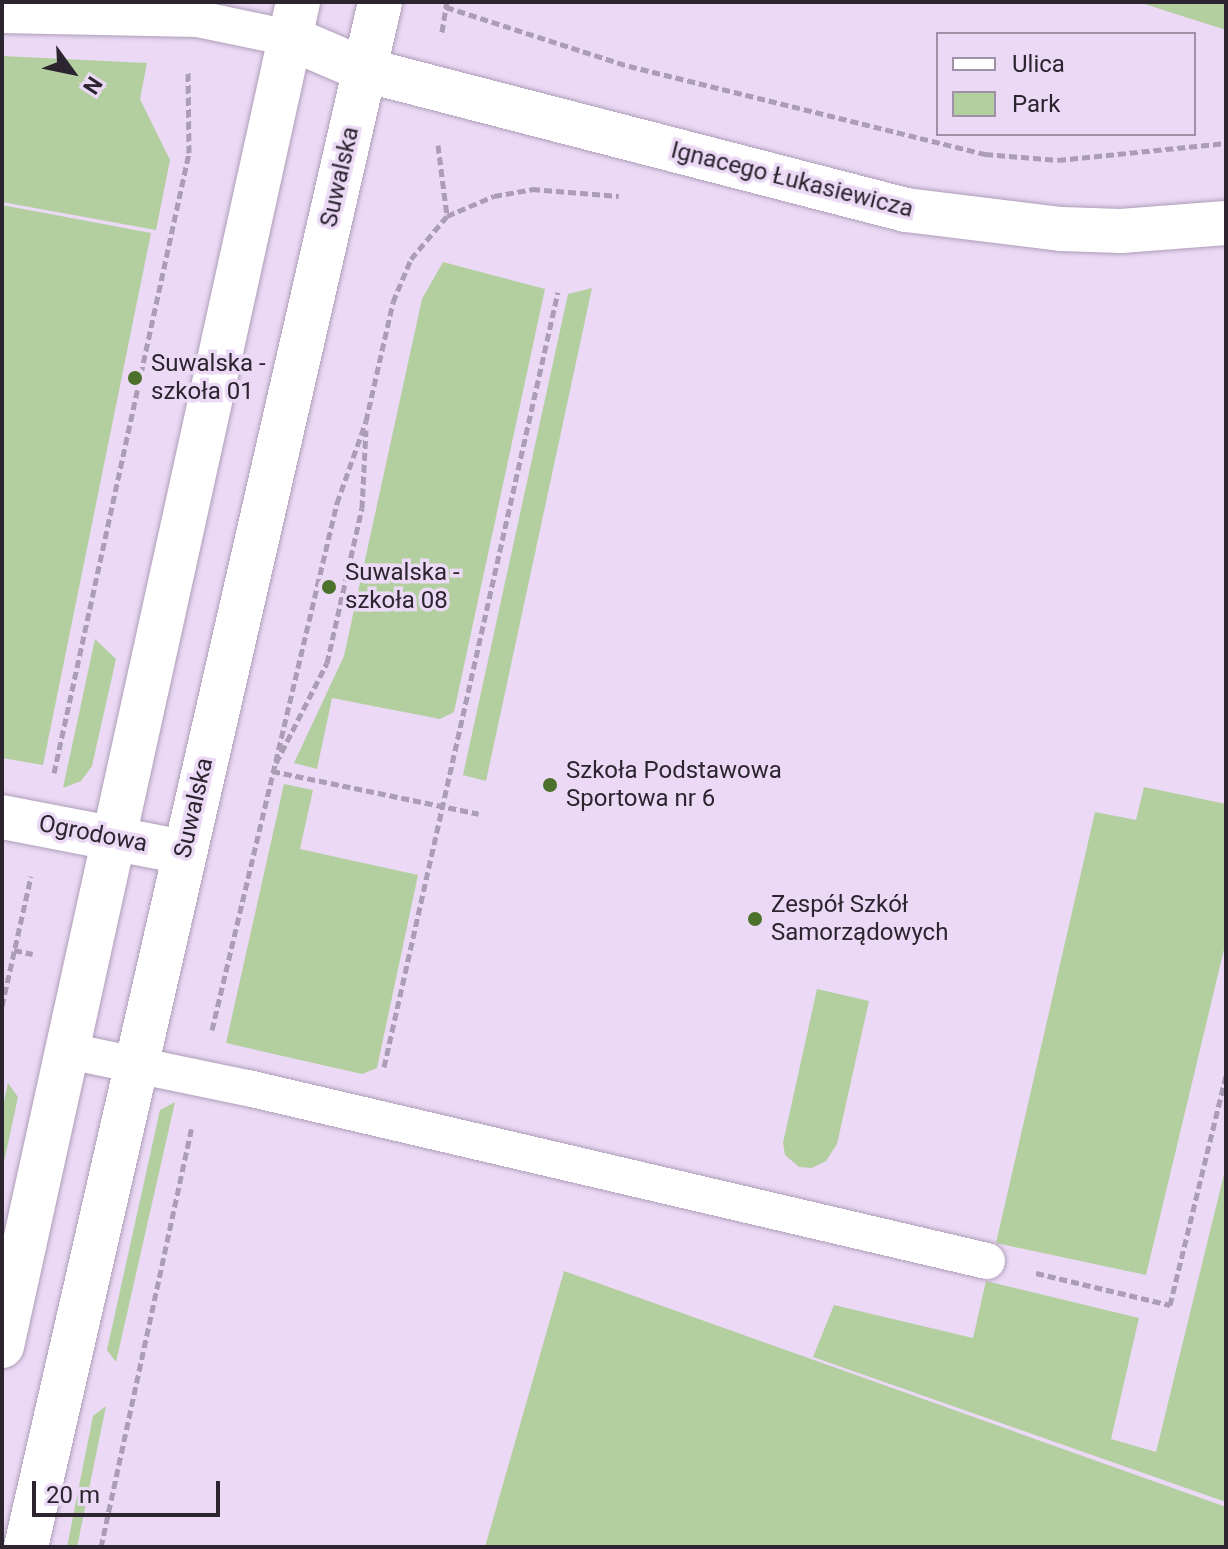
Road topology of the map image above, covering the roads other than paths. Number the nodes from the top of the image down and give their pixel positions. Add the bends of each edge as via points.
1 (380, 2) edge
2 (2, 15) edge
3 (294, 20) edge
4 (365, 70) junction
5 (1226, 223) edge
6 (2, 817) edge
7 (111, 838) junction
8 (183, 852) junction
9 (64, 1050) junction
10 (135, 1064) junction
11 (987, 1261) road end
12 (2, 1346) edge
13 (26, 1547) edge

1 - 4 street, Suwalska
2 - 3 lane
3 - 4 street
3 - 7 street
4 - 5 street, Ignacego Łukasiewicza via 906,210 1061,229
4 - 8 street, Suwalska
6 - 7 street, Ogrodowa
7 - 8 street, Ogrodowa
7 - 9 street
8 - 10 street, Suwalska
9 - 10 lane
9 - 12 street
10 - 11 lane
10 - 13 street, Suwalska

